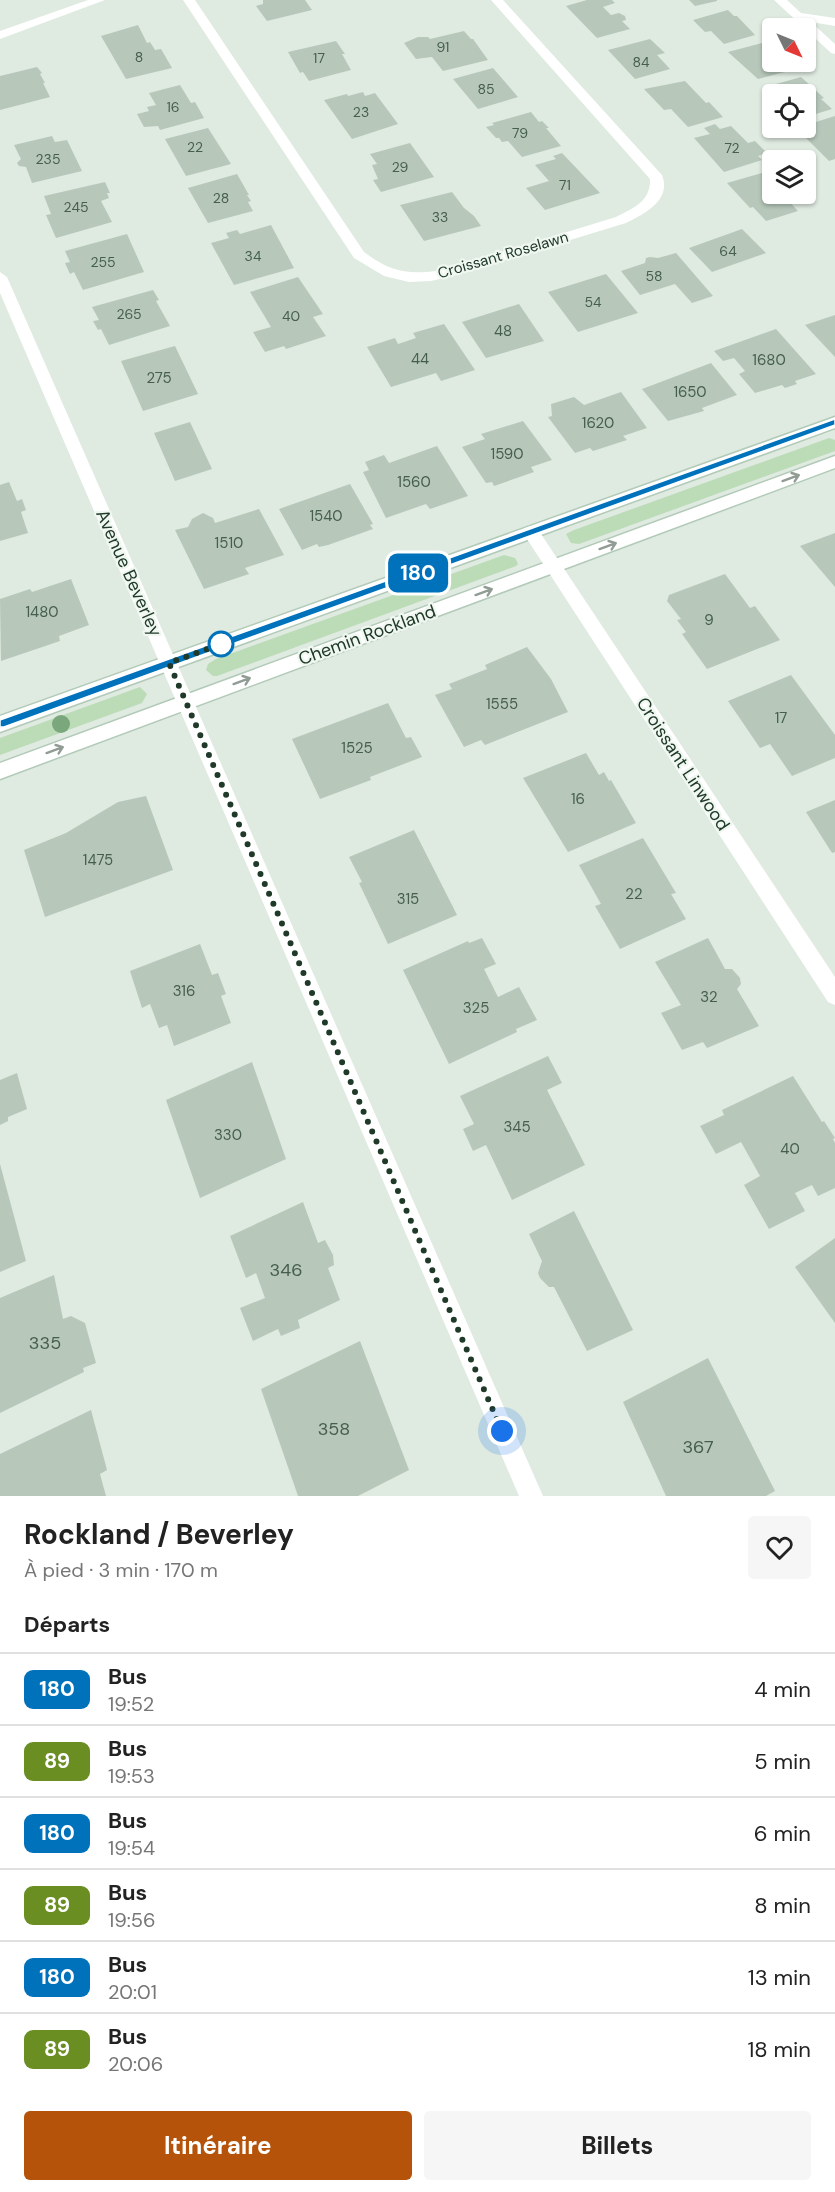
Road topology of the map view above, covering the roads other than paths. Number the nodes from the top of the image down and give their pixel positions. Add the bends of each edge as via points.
1 (99, 0) edge
2 (189, 0) edge
3 (497, 0) edge
4 (780, 0) edge
5 (798, 16) junction
6 (835, 22) edge
7 (0, 35) edge
8 (835, 50) edge
9 (0, 277) edge
10 (835, 422) edge
11 (835, 462) edge
12 (531, 532) junction
13 (553, 567) junction
14 (169, 663) junction
15 (187, 702) junction
16 (0, 724) edge
17 (0, 771) edge
18 (835, 995) edge
19 (531, 1496) edge

1 - 7 street
2 - 3 street, Croissant Roselawn via 358,255 397,277 419,278 444,274 621,220 654,200 658,188 657,178
4 - 5 street
5 - 6 street
5 - 8 street
9 - 14 street, Avenue Beverley
10 - 12 street
13 -> 11 street, Chemin Rockland
12 - 13 street, Croissant Linwood
12 - 14 street
15 -> 13 street, Chemin Rockland
13 - 18 street, Croissant Linwood
14 - 15 street, Avenue Beverley
14 - 16 street
17 -> 15 street, Chemin Rockland
15 - 19 street, Avenue Beverley

